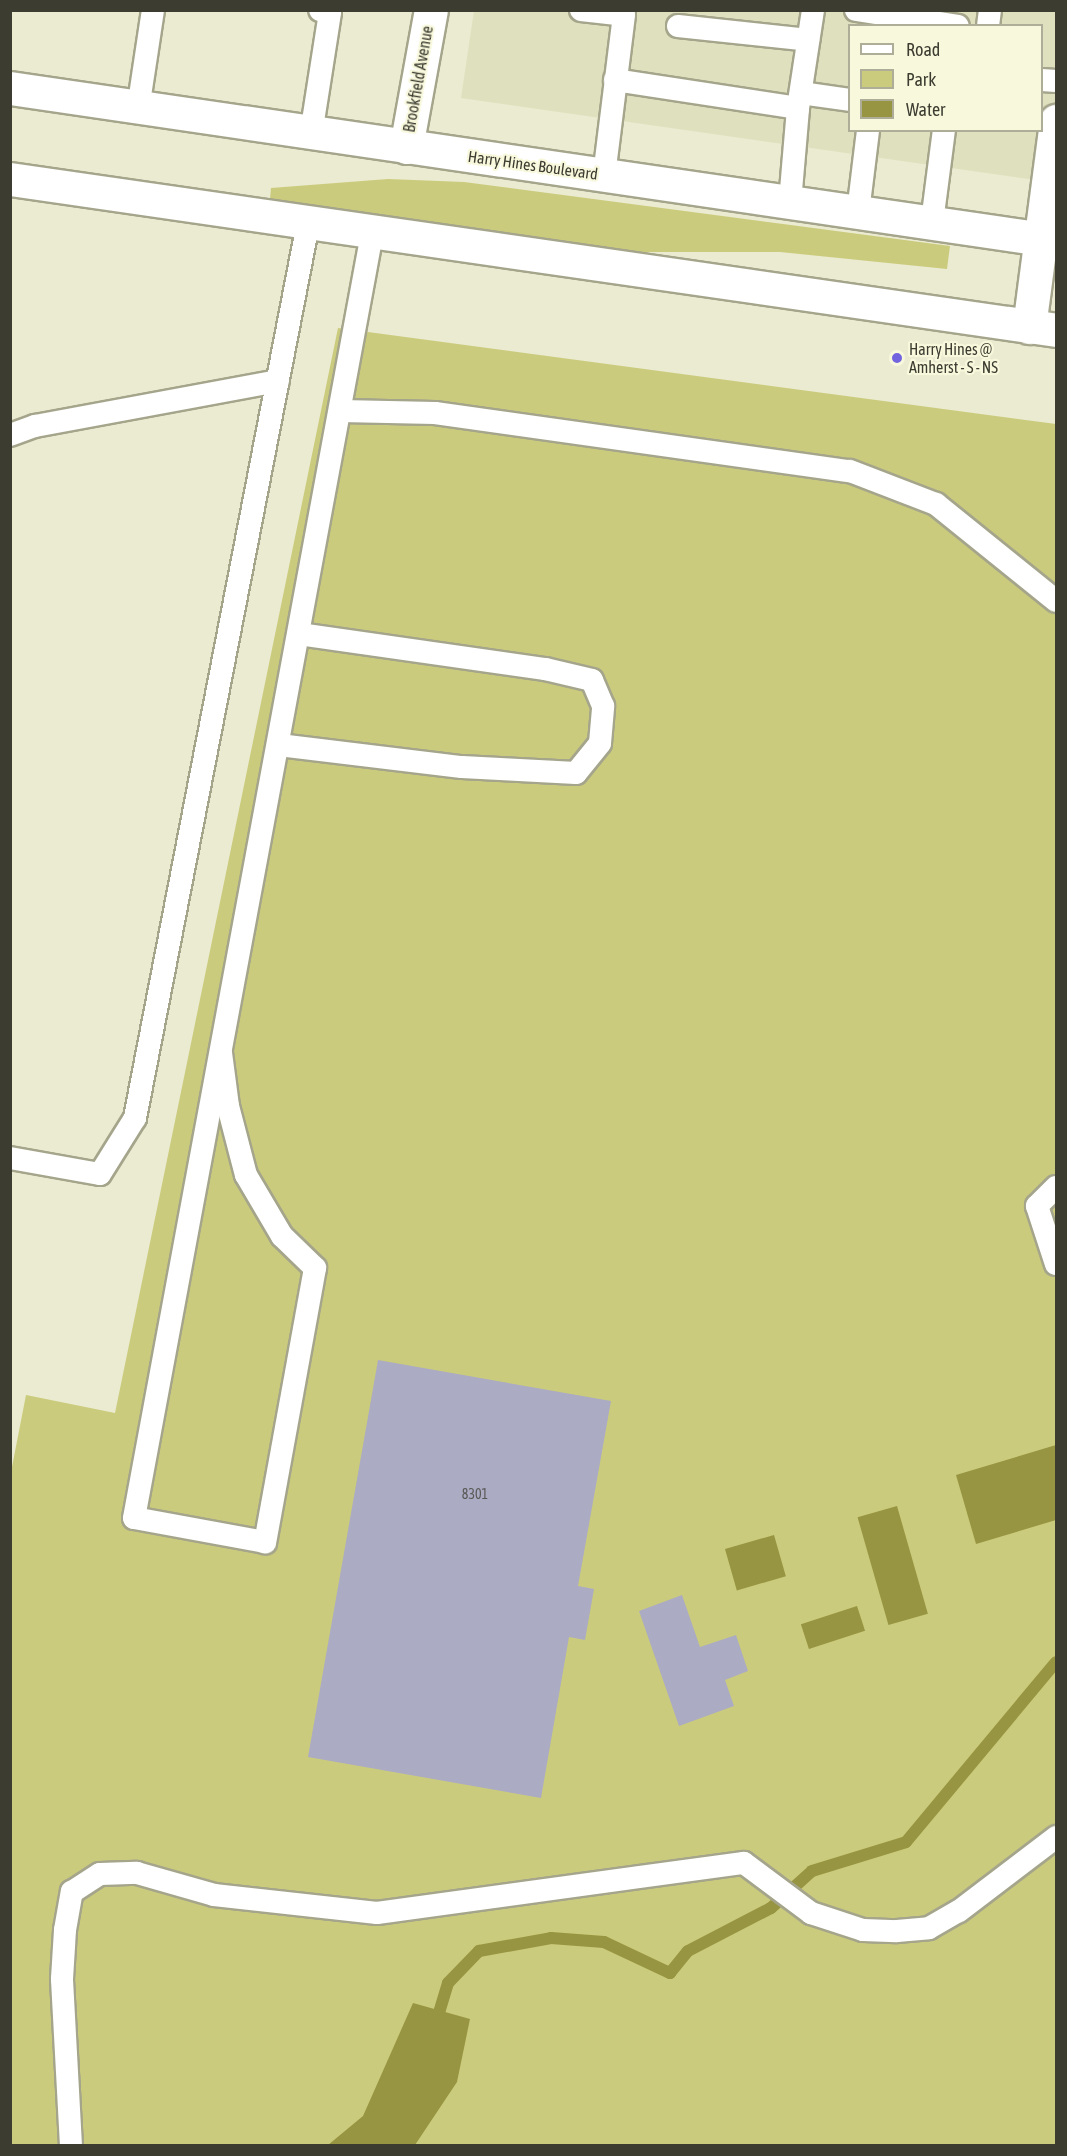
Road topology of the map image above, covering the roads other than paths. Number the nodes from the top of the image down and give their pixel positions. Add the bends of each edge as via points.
1 (153, 10) edge
2 (431, 10) edge
3 (581, 10) edge
4 (813, 10) edge
5 (856, 10) edge
6 (327, 11) edge
7 (945, 24) edge
8 (678, 26) dead end
9 (808, 40) junction
10 (615, 80) junction
11 (10, 88) edge
12 (799, 100) junction
13 (848, 100) edge
14 (138, 109) junction
15 (1056, 121) edge
16 (868, 132) edge
17 (944, 132) edge
18 (311, 134) junction
19 (406, 147) junction
20 (604, 175) junction
21 (10, 179) edge
22 (790, 202) junction
23 (858, 212) junction
24 (932, 222) junction
25 (308, 224) junction
26 (372, 234) junction
27 (1049, 240) edge
28 (1043, 328) edge
29 (278, 381) junction
30 (341, 411) junction
31 (10, 435) edge
32 (1056, 601) edge
33 (299, 634) junction
34 (279, 745) junction
35 (221, 1053) junction
36 (10, 1158) edge
37 (1056, 1187) edge
38 (1056, 1264) edge
39 (1056, 1837) edge
40 (71, 2145) edge

1 - 14 lane
2 - 19 main road, Brookfield Avenue
3 - 10 lane via 624,15
4 - 9 lane
5 - 7 lane
6 - 18 lane
8 - 9 lane
9 - 12 lane
10 - 12 lane
10 - 20 lane
11 - 14 main road, Harry Hines Boulevard
12 - 13 lane
12 - 22 lane
14 - 18 main road, Harry Hines Boulevard
15 - 27 main road
16 - 23 lane
17 - 24 lane
18 - 19 main road, Harry Hines Boulevard
19 - 20 main road, Harry Hines Boulevard
20 - 22 main road, Harry Hines Boulevard
21 - 25 main road
22 - 23 main road, Harry Hines Boulevard
23 - 24 main road, Harry Hines Boulevard
24 - 27 main road, Harry Hines Boulevard
25 - 26 main road
25 - 29 lane
26 - 28 main road
26 - 30 lane
27 - 28 main road
29 - 31 lane via 35,426
29 - 36 lane via 135,1118 100,1174
30 - 32 lane via 435,413 850,471 936,504
30 - 33 lane
33 - 34 lane
33 - 34 lane via 592,680 603,706 600,743 576,773 462,767
34 - 35 lane
35 - 35 lane via 228,1106 246,1175 282,1236 315,1268 265,1542 134,1518
37 - 38 lane via 1037,1206
39 - 40 lane via 929,1928 863,1930 811,1913 744,1863 377,1913 214,1895 137,1874 100,1874 72,1892 65,1930 62,1979

